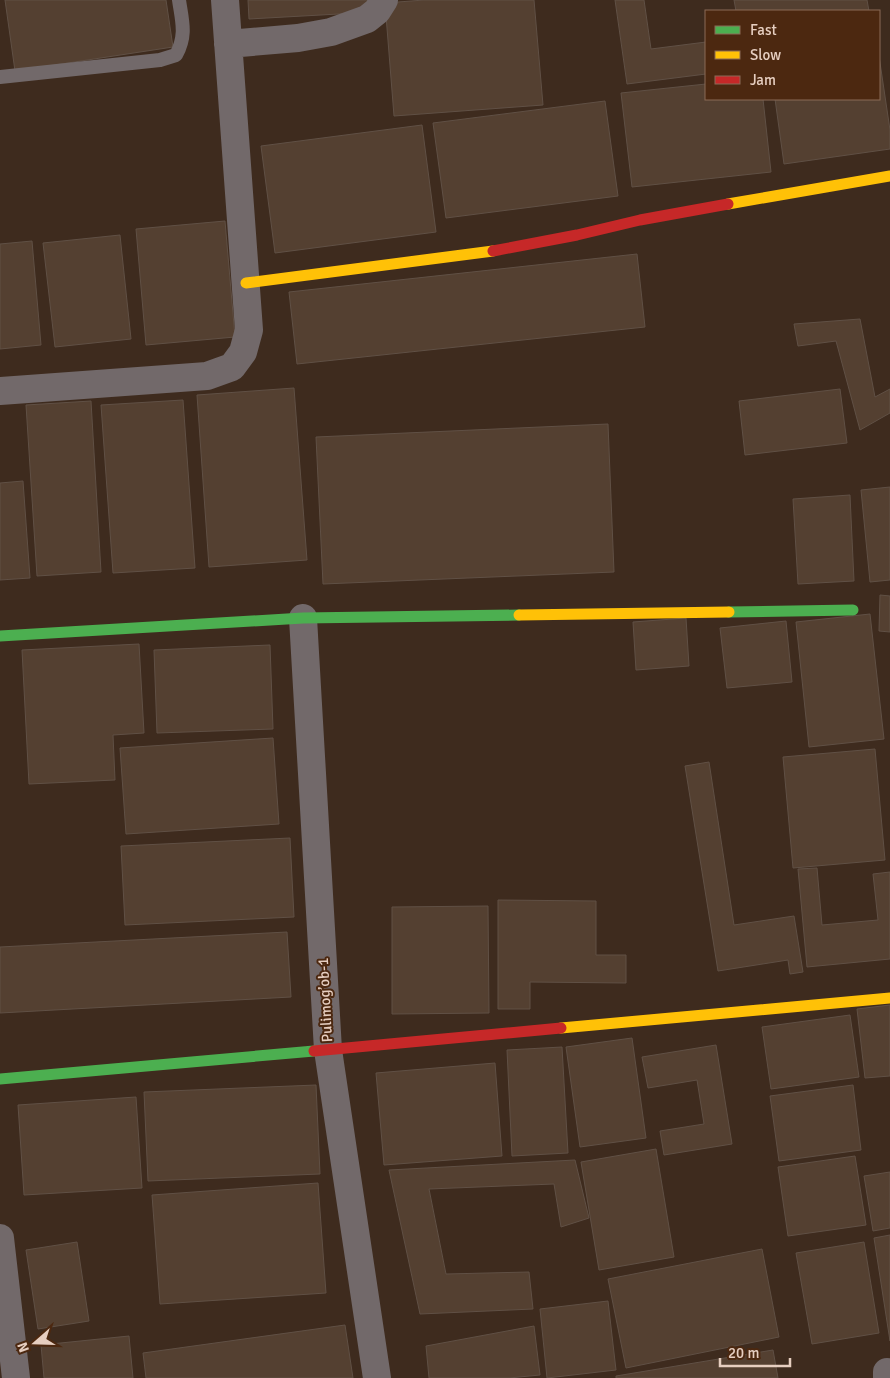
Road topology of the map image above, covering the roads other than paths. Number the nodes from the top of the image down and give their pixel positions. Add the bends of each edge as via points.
1 (179, 0) edge
2 (225, 0) edge
3 (384, 0) edge
4 (228, 44) junction
5 (0, 77) edge
6 (890, 176) edge
7 (246, 283) junction
8 (0, 391) edge
9 (853, 610) dead end
10 (303, 618) junction
11 (0, 636) edge
12 (890, 998) edge
13 (328, 1050) junction
14 (0, 1079) edge
15 (0, 1238) edge
16 (16, 1378) edge
17 (377, 1378) edge

1 - 5 lane via 184,30 176,55 160,60
2 - 4 street
3 - 4 street via 367,20 331,32
4 - 7 street
6 - 7 street via 640,220 496,251
7 - 8 street via 249,330 243,352 232,367 207,376
9 - 10 street
10 - 11 street
10 - 13 street, Pulimog’ob-1
12 - 13 street
13 - 14 street
13 - 17 street, Pulimog’ob-1
15 - 16 street

